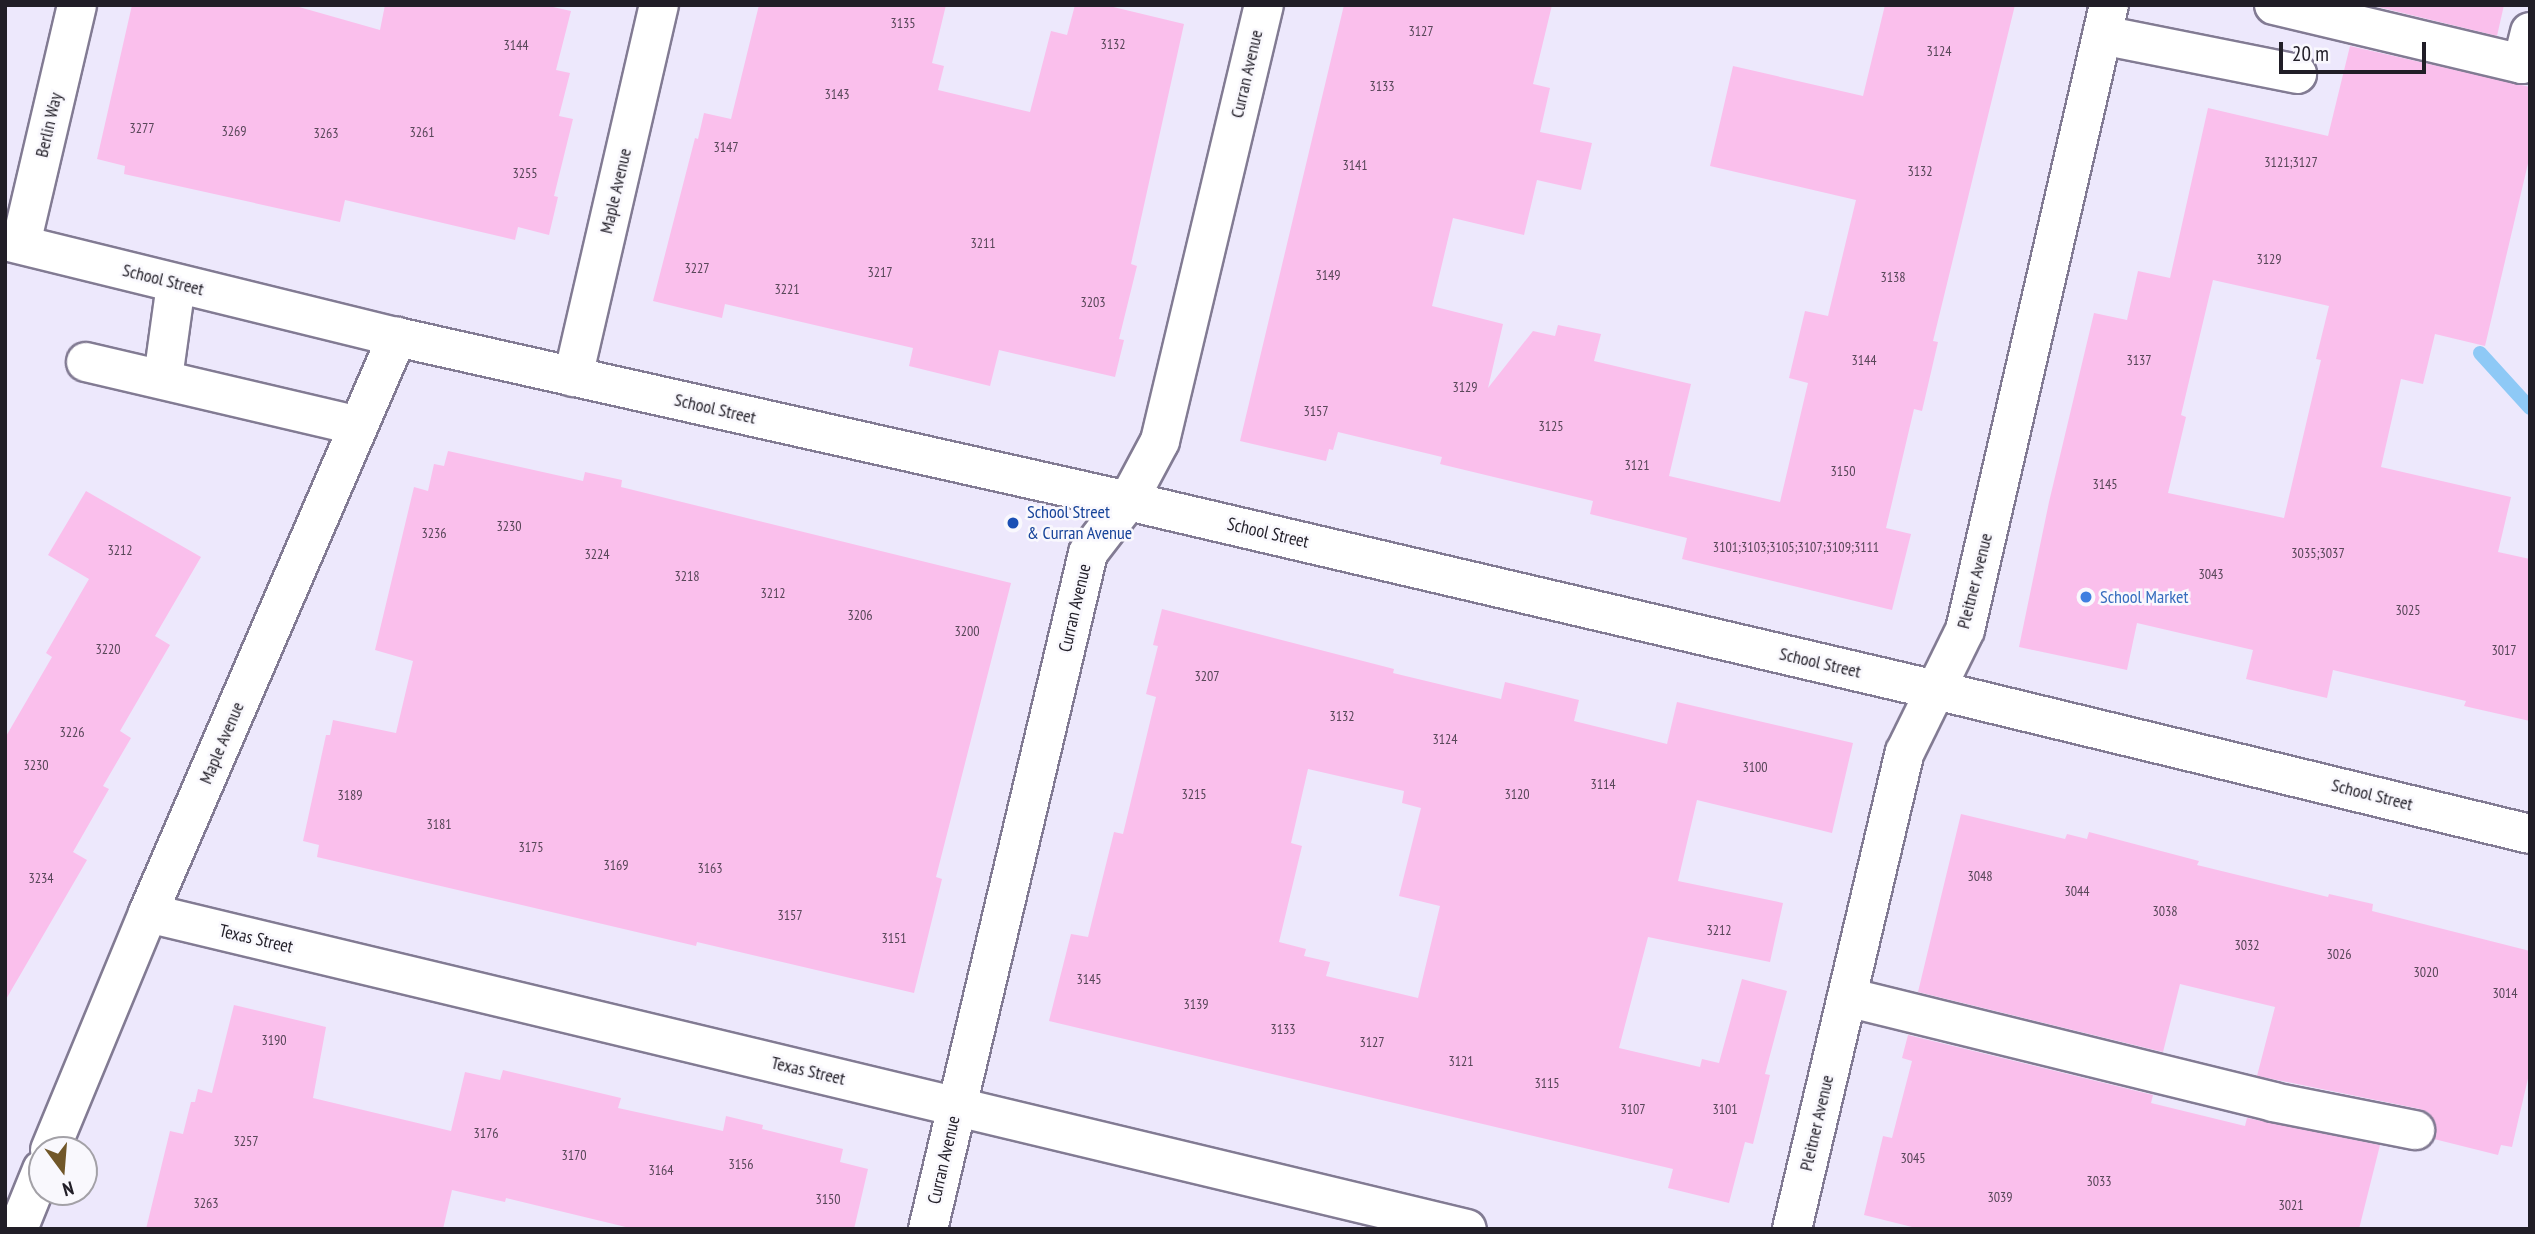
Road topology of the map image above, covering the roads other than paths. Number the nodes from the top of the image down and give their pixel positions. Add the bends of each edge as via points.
1 (77, 5) edge
2 (659, 5) edge
3 (1264, 5) edge
4 (2274, 5) edge
5 (2105, 20) edge
6 (2530, 32) edge
7 (2297, 74) dead end
8 (13, 243) edge
9 (176, 284) junction
10 (397, 337) junction
11 (86, 362) dead end
12 (573, 377) junction
13 (163, 378) junction
14 (358, 426) junction
15 (1128, 501) junction
16 (1936, 690) junction
17 (2530, 834) edge
18 (148, 913) junction
19 (1847, 997) junction
20 (957, 1106) junction
21 (2415, 1130) dead end
22 (56, 1136) edge
23 (28, 1204) edge
24 (18, 1229) edge
25 (928, 1229) edge
26 (1467, 1229) edge
27 (1792, 1229) edge

1 - 8 street, Berlin Way
2 - 12 street, Maple Avenue
3 - 15 street, Curran Avenue via 1160,441
4 - 6 street via 2522,64
5 - 7 street
5 - 16 street, Pleitner Avenue via 1965,631
8 - 9 street, School Street
9 - 10 street, School Street
9 - 13 street
10 - 12 street, School Street
10 - 14 street, Maple Avenue
11 - 13 street
12 - 15 street, School Street
13 - 14 street
14 - 18 street, Maple Avenue
15 - 16 street, School Street
15 - 20 street, Curran Avenue via 1088,553
16 - 17 street, School Street
16 - 19 street, Pleitner Avenue via 1905,752
18 - 20 street, Texas Street
18 - 22 street, Maple Avenue
19 - 21 street via 2273,1102
19 - 27 street, Pleitner Avenue
20 - 25 street, Curran Avenue
20 - 26 street, Texas Street
23 - 24 street

